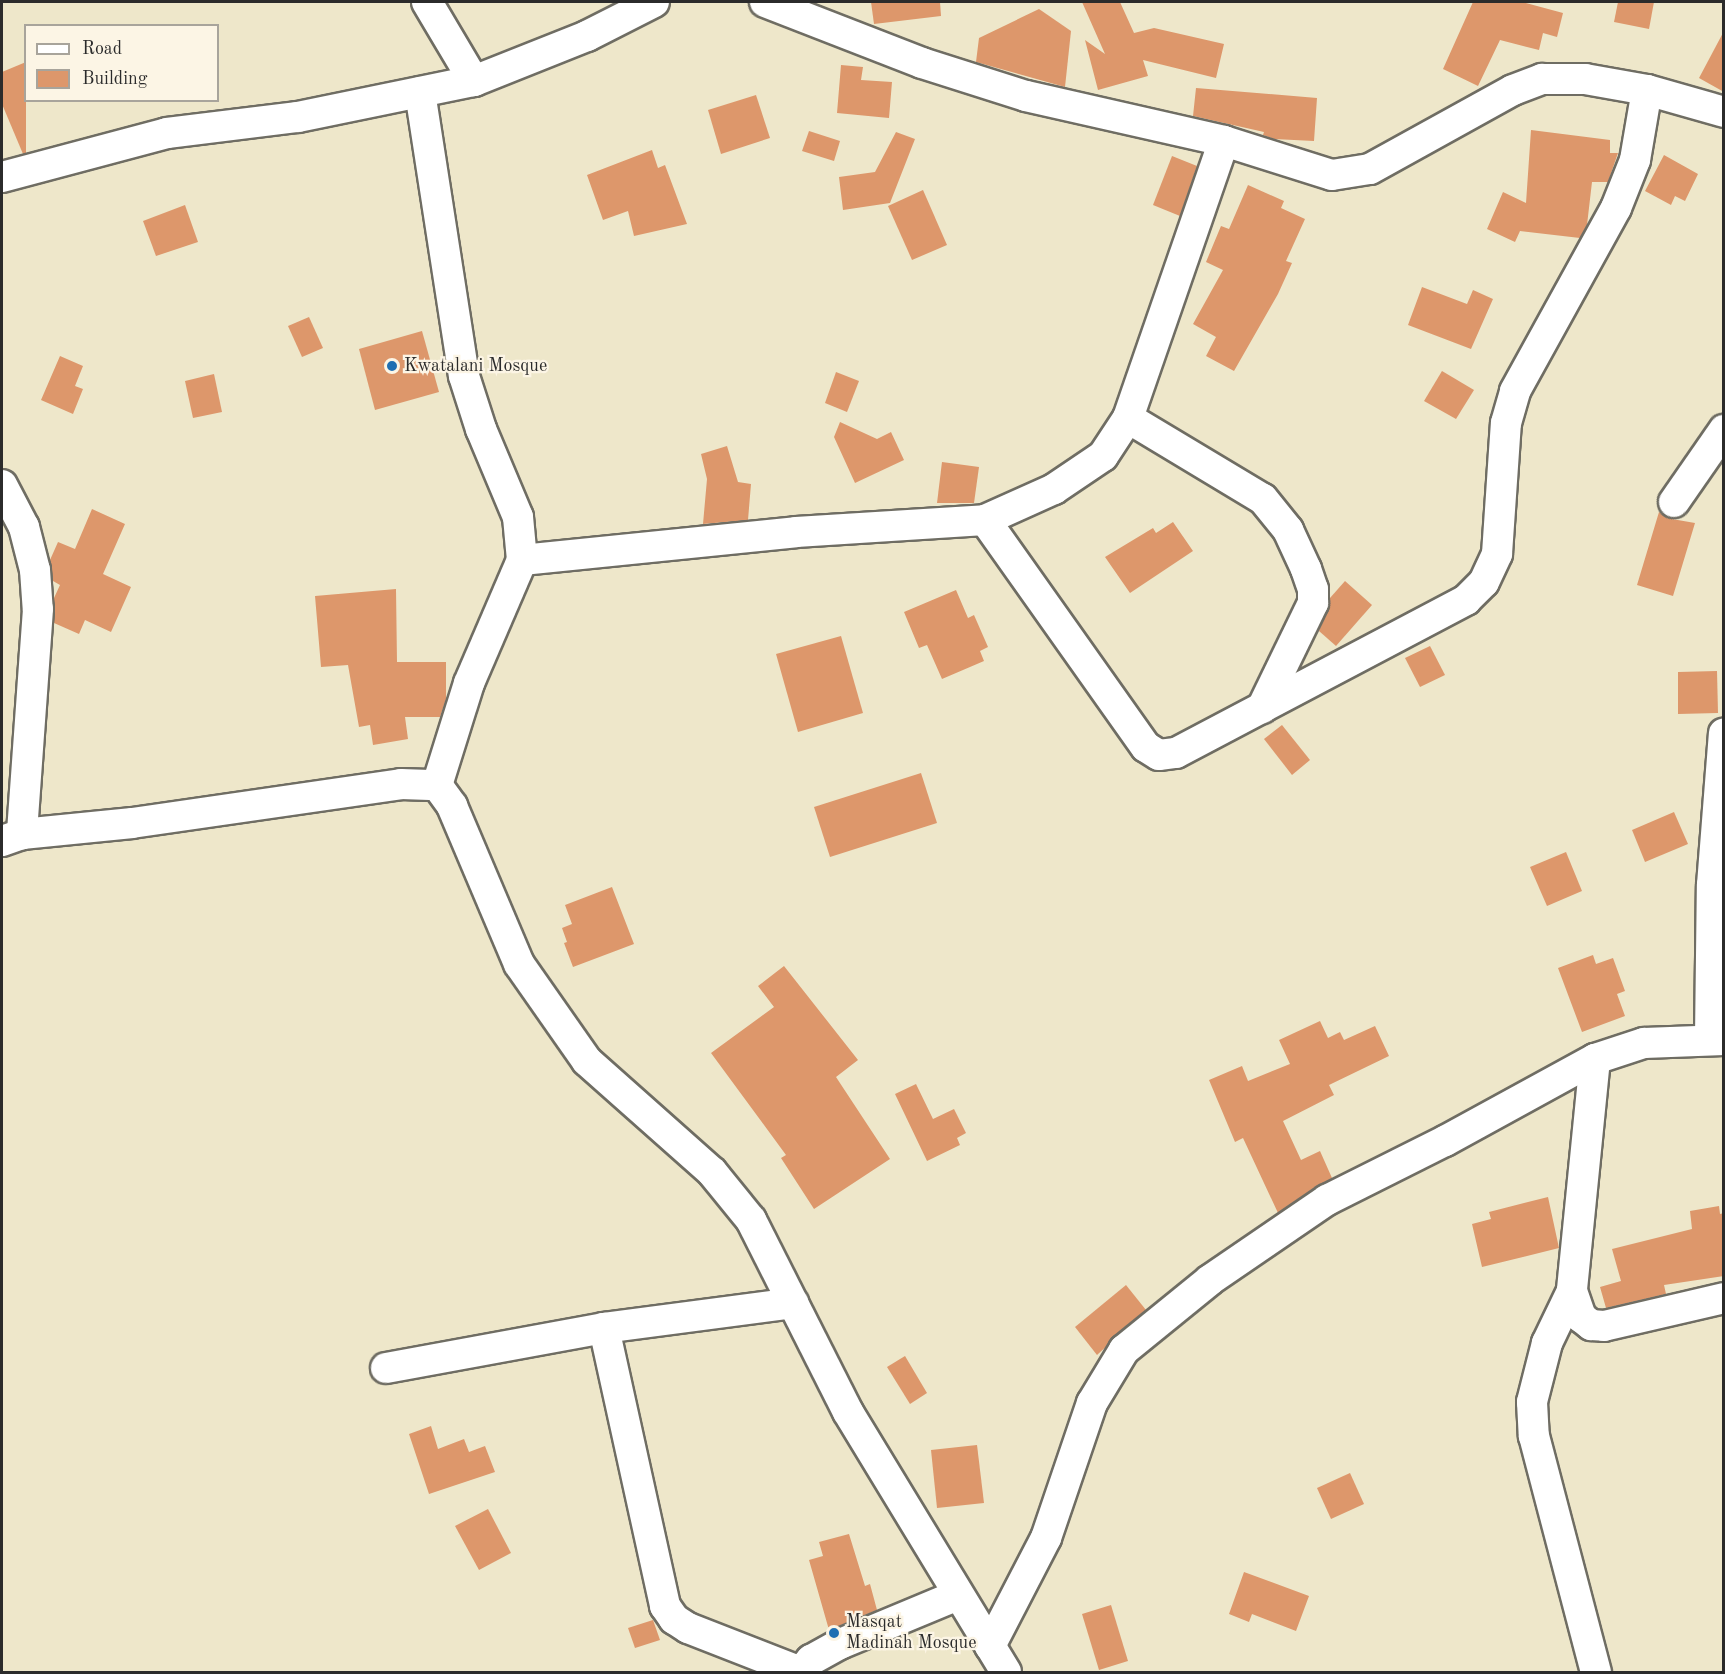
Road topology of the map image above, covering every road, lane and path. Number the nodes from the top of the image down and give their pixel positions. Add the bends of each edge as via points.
1 (427, 2) edge
2 (654, 2) edge
3 (765, 2) edge
4 (474, 81) junction
5 (1647, 90) junction
6 (420, 92) junction
7 (1724, 112) edge
8 (1224, 141) junction
9 (2, 177) edge
10 (1128, 418) junction
11 (1724, 430) edge
12 (2, 485) edge
13 (1674, 502) dead end
14 (985, 520) junction
15 (522, 560) junction
16 (1262, 708) junction
17 (1724, 733) edge
18 (437, 785) junction
19 (12, 838) edge
20 (1718, 883) edge
21 (1717, 1039) edge
22 (1595, 1059) junction
23 (1572, 1291) junction
24 (1724, 1298) edge
25 (793, 1303) junction
26 (604, 1328) junction
27 (386, 1368) dead end
28 (958, 1595) junction
29 (990, 1646) junction
30 (801, 1672) edge
31 (1006, 1672) edge
32 (1596, 1672) edge

1 - 4 street
2 - 4 street via 587,36
3 - 8 street via 922,63 1026,96
4 - 6 street
5 - 7 street
5 - 8 street via 1585,79 1542,79 1513,90 1370,169 1349,174 1332,175
5 - 16 street via 1635,160 1616,208 1515,391 1506,423 1497,554 1484,582 1466,600
6 - 9 street via 298,117 167,133
6 - 15 street via 464,376 481,429 518,517
8 - 10 street
10 - 14 street via 1103,456 1079,474
10 - 16 street via 1263,499 1277,513 1302,560 1313,589 1313,603
11 - 13 street
12 - 19 street via 24,527 38,609
14 - 15 street via 796,532
14 - 16 street via 1146,747 1159,755 1176,753
15 - 18 street via 469,683
17 - 20 street
18 - 19 street via 402,784
18 - 25 street via 452,806 519,964 587,1061 712,1172 751,1220
20 - 21 street
21 - 22 street via 1644,1043
22 - 23 street
22 - 29 street via 1327,1200 1210,1280 1124,1350 1092,1403 1046,1538
23 - 24 street via 1581,1317 1591,1325 1604,1326
23 - 32 street via 1547,1343 1532,1402 1534,1436
25 - 26 street
25 - 28 street via 848,1412
26 - 27 street
26 - 30 street via 665,1606 674,1619 688,1628
28 - 29 street
28 - 30 street via 840,1644 804,1665
29 - 31 street

